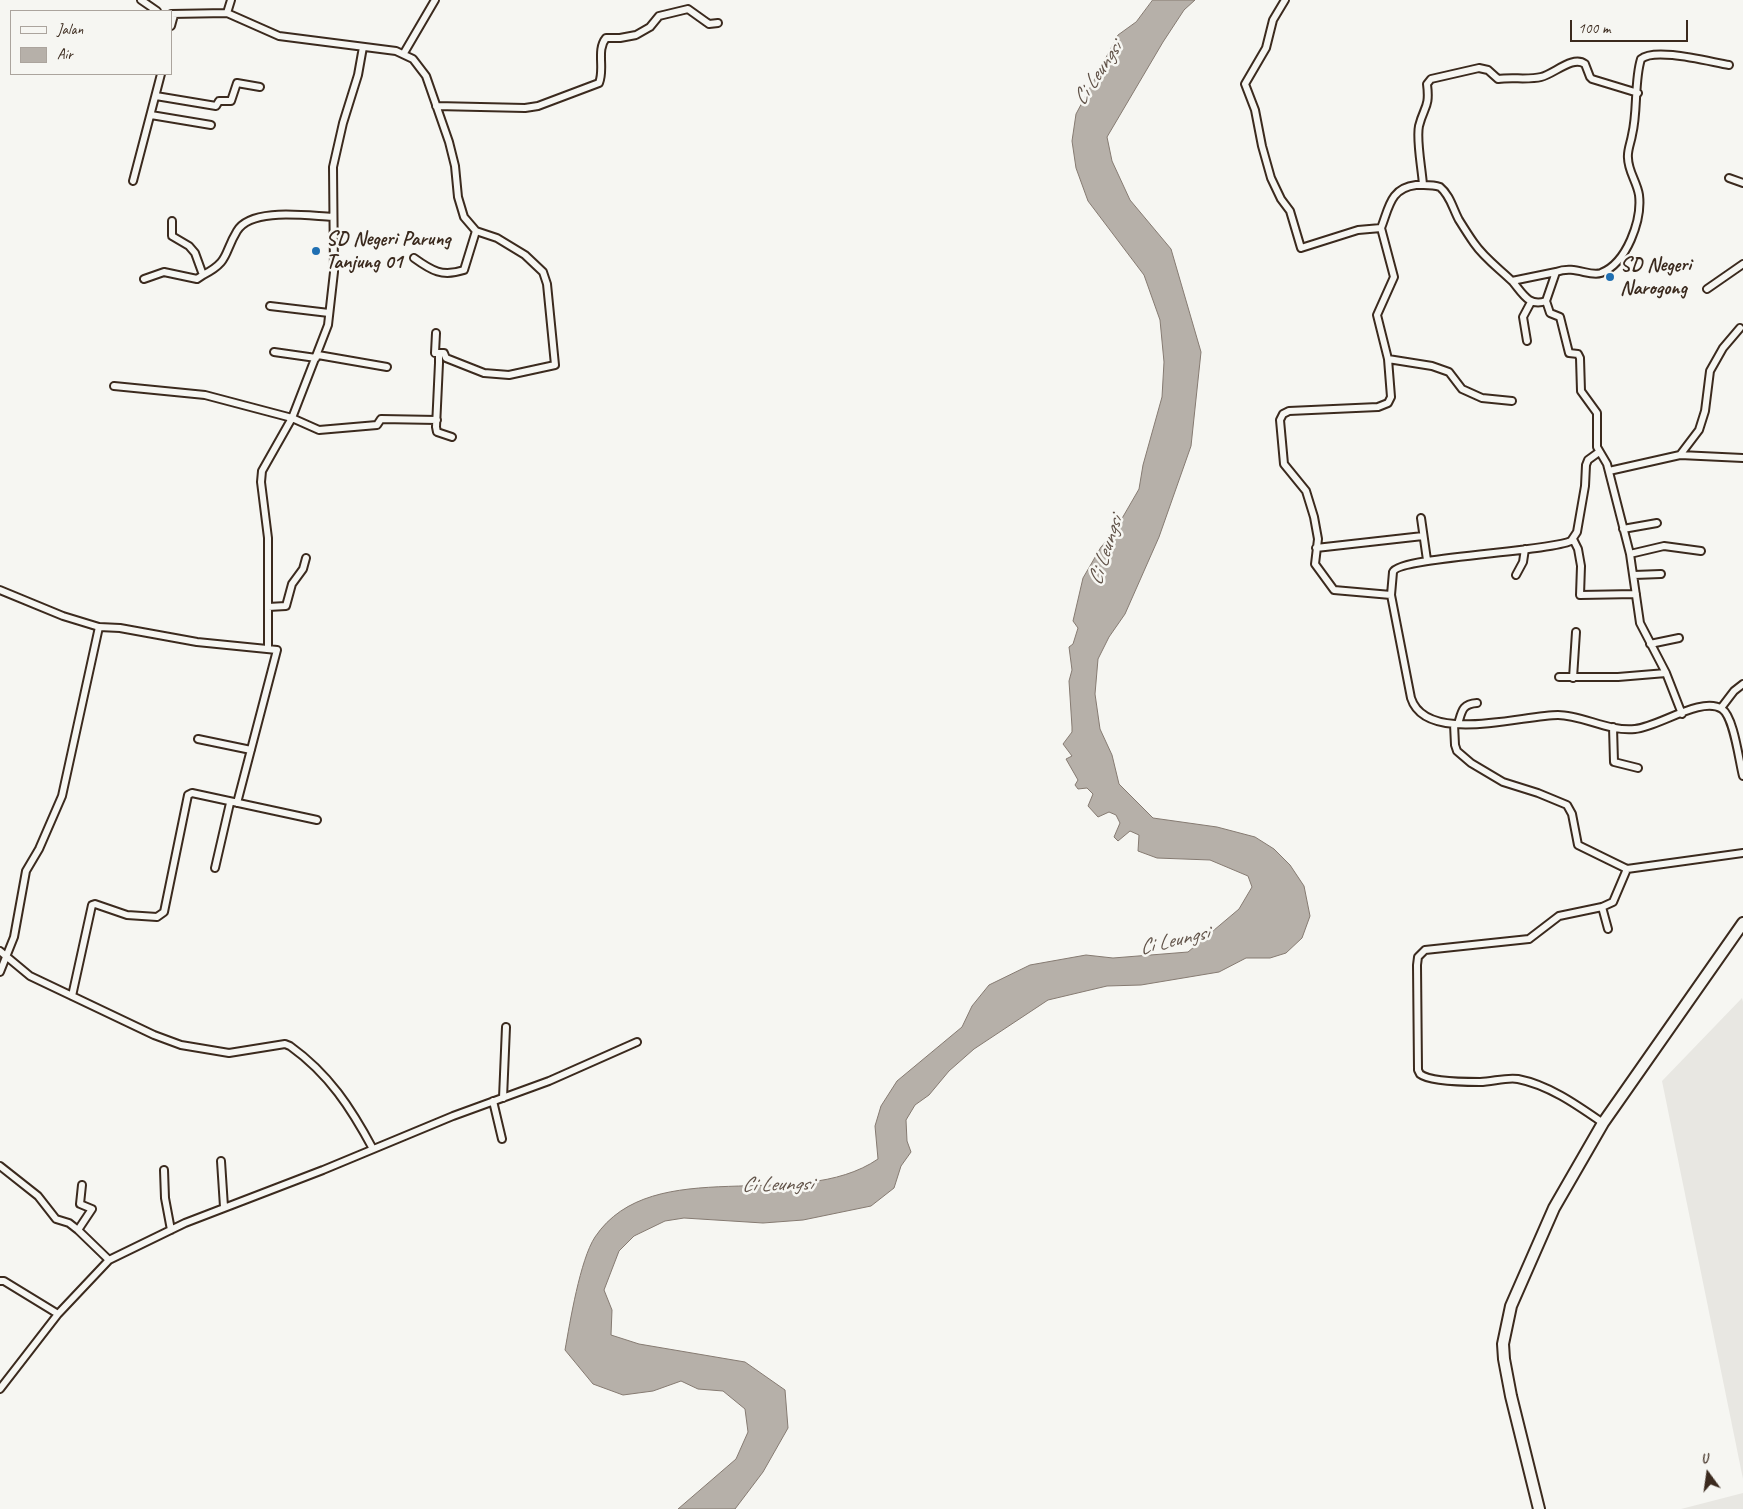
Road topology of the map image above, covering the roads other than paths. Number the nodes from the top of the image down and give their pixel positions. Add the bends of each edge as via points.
1 (140, 0) edge
2 (231, 0) edge
3 (435, 0) edge
4 (1285, 0) edge
5 (155, 10) edge
6 (227, 13) junction
7 (172, 15) edge
8 (718, 23) dead end
9 (363, 47) junction
10 (404, 53) junction
11 (1729, 65) dead end
12 (161, 75) edge
13 (260, 87) dead end
14 (1638, 93) junction
15 (156, 96) junction
16 (436, 106) junction
17 (151, 115) junction
18 (211, 125) dead end
19 (1729, 178) dead end
20 (133, 181) dead end
21 (1743, 183) edge
22 (1423, 185) junction
23 (332, 217) junction
24 (172, 221) dead end
25 (1381, 228) junction
26 (476, 231) junction
27 (414, 258) dead end
28 (1743, 264) edge
29 (1556, 272) junction
30 (204, 275) junction
31 (144, 279) dead end
32 (1512, 282) junction
33 (1707, 289) dead end
34 (1531, 302) junction
35 (1546, 302) junction
36 (270, 306) dead end
37 (330, 313) junction
38 (1740, 328) dead end
39 (436, 333) dead end
40 (1527, 341) dead end
41 (274, 352) dead end
42 (439, 353) junction
43 (317, 356) junction
44 (1388, 359) junction
45 (387, 366) dead end
46 (114, 386) dead end
47 (1512, 401) dead end
48 (292, 418) junction
49 (437, 420) junction
50 (452, 437) dead end
51 (1598, 452) junction
52 (1680, 455) junction
53 (1743, 458) edge
54 (1609, 472) junction
55 (1421, 518) dead end
56 (1657, 523) dead end
57 (1623, 529) junction
58 (1423, 536) junction
59 (1573, 539) junction
60 (1316, 548) junction
61 (1524, 549) junction
62 (1701, 551) dead end
63 (1630, 554) junction
64 (306, 558) dead end
65 (1427, 560) junction
66 (1661, 574) dead end
67 (1516, 575) dead end
68 (1634, 575) junction
69 (0, 590) edge
70 (1636, 594) junction
71 (1392, 595) junction
72 (268, 607) junction
73 (99, 627) junction
74 (1576, 632) dead end
75 (1679, 638) dead end
76 (1650, 644) junction
77 (268, 648) junction
78 (1666, 673) junction
79 (1559, 677) dead end
80 (1573, 678) junction
81 (1743, 684) edge
82 (1477, 703) dead end
83 (1721, 708) junction
84 (1682, 714) junction
85 (1456, 724) junction
86 (1613, 727) junction
87 (198, 738) dead end
88 (251, 750) junction
89 (1638, 768) dead end
90 (1743, 776) edge
91 (233, 803) junction
92 (317, 820) dead end
93 (1743, 853) edge
94 (215, 868) dead end
95 (1627, 869) junction
96 (1602, 907) junction
97 (1743, 922) edge
98 (1608, 929) dead end
99 (0, 951) edge
100 (8, 955) junction
101 (0, 972) edge
102 (72, 996) junction
103 (506, 1027) dead end
104 (637, 1042) dead end
105 (503, 1098) junction
106 (493, 1101) junction
107 (1603, 1123) junction
108 (502, 1139) dead end
109 (373, 1149) junction
110 (221, 1161) dead end
111 (0, 1166) edge
112 (164, 1170) dead end
113 (82, 1185) dead end
114 (224, 1207) junction
115 (78, 1230) junction
116 (171, 1230) junction
117 (109, 1260) junction
118 (0, 1282) edge
119 (58, 1314) junction
120 (0, 1389) edge
121 (1539, 1509) edge

1 - 5 street
2 - 6 street
3 - 10 street
4 - 25 street via 1274,20 1266,48 1245,84 1255,110 1271,178 1292,215 1301,248 1358,230
6 - 7 street
6 - 9 street via 278,36
8 - 16 street via 708,24 688,8 659,16 650,27 636,35 606,38 600,57 599,83 538,106 513,109
9 - 10 street
9 - 23 street via 333,167
10 - 16 street via 418,64 426,76
11 - 14 street via 1664,54 1648,55 1641,60
12 - 15 street
13 - 15 street via 237,83 231,101 219,100 216,106
14 - 22 street via 1592,79 1586,64 1581,61 1541,77 1498,79 1488,70 1479,68 1431,79 1427,84 1429,100 1419,127
14 - 29 street via 1637,116 1628,158 1638,188 1639,208 1630,242 1612,266 1600,274 1565,268
15 - 17 street
16 - 26 street via 453,158 464,217
17 - 18 street
17 - 20 street
19 - 21 street
22 - 25 street via 1406,186 1397,191
22 - 32 street via 1443,190 1475,245
23 - 30 street via 269,215 247,222 238,229 222,265
23 - 37 street via 334,272
24 - 30 street via 172,236 195,253
25 - 44 street via 1394,277 1377,315
26 - 27 street via 464,270 445,274
26 - 42 street via 504,242 532,260 543,272 555,365 509,375 484,373
28 - 33 street
29 - 32 street
29 - 35 street
30 - 31 street via 197,279 164,272
32 - 34 street
34 - 35 street
34 - 40 street via 1523,317
35 - 51 street via 1550,313 1560,317 1569,353 1578,354 1580,358 1581,391 1597,413
36 - 37 street
37 - 43 street
38 - 52 street via 1710,371 1699,430
39 - 42 street via 435,352
41 - 43 street
42 - 49 street
43 - 45 street
43 - 48 street
44 - 47 street via 1450,372 1462,389 1482,398
44 - 60 street via 1391,397 1384,406 1289,411 1280,420 1284,464 1306,491 1318,535
46 - 48 street via 205,395
48 - 49 street via 325,431 377,425 381,419
48 - 72 street via 262,471 268,538
49 - 50 street via 437,432
51 - 54 street via 1605,458
51 - 59 street via 1586,465 1585,486
52 - 53 street
52 - 54 street
54 - 57 street
55 - 58 street
56 - 57 street
57 - 63 street
58 - 60 street
58 - 65 street
59 - 61 street
59 - 70 street via 1581,566 1579,591 1582,596
60 - 71 street via 1315,564 1334,590
61 - 65 street
61 - 67 street via 1523,562
62 - 63 street via 1664,546
63 - 68 street
64 - 72 street via 303,569 292,584 287,605
65 - 71 street via 1394,569
66 - 68 street
68 - 70 street
69 - 73 street
70 - 76 street via 1640,623
71 - 85 street via 1415,710 1423,716
72 - 77 street
73 - 77 street via 197,642
73 - 100 street via 62,796 26,872
74 - 80 street
75 - 76 street
76 - 78 street
77 - 88 street via 277,650
78 - 80 street
78 - 84 street
79 - 80 street
81 - 83 street
82 - 85 street via 1463,706
83 - 84 street via 1700,706
83 - 90 street via 1732,727
84 - 86 street via 1638,729
85 - 86 street via 1559,715
85 - 95 street via 1457,751 1471,763 1503,782 1563,802 1572,814 1578,845
86 - 89 street via 1614,762
87 - 88 street
88 - 91 street
91 - 92 street
91 - 94 street
91 - 102 street via 192,793 188,795 164,912 158,917 127,915 92,905
93 - 95 street
95 - 96 street via 1613,902
96 - 98 street
96 - 107 street via 1559,916 1523,941 1425,950 1418,956 1417,965 1420,1074 1433,1079 1480,1082 1515,1078 1528,1081 1574,1103
97 - 107 main road
99 - 100 street
100 - 101 street
100 - 102 street via 30,976
102 - 109 street via 154,1035 199,1050 229,1053 284,1044 290,1046 318,1070 347,1103
103 - 105 street
104 - 105 street
105 - 106 street
106 - 108 street
106 - 109 street
107 - 121 main road via 1554,1208 1511,1306 1505,1329 1506,1373
109 - 114 street
110 - 114 street
111 - 115 street via 38,1196 56,1219
112 - 116 street via 164,1198
113 - 115 street via 80,1204 92,1209
114 - 116 street
115 - 117 street
116 - 117 street
117 - 119 street
118 - 119 street
119 - 120 street

